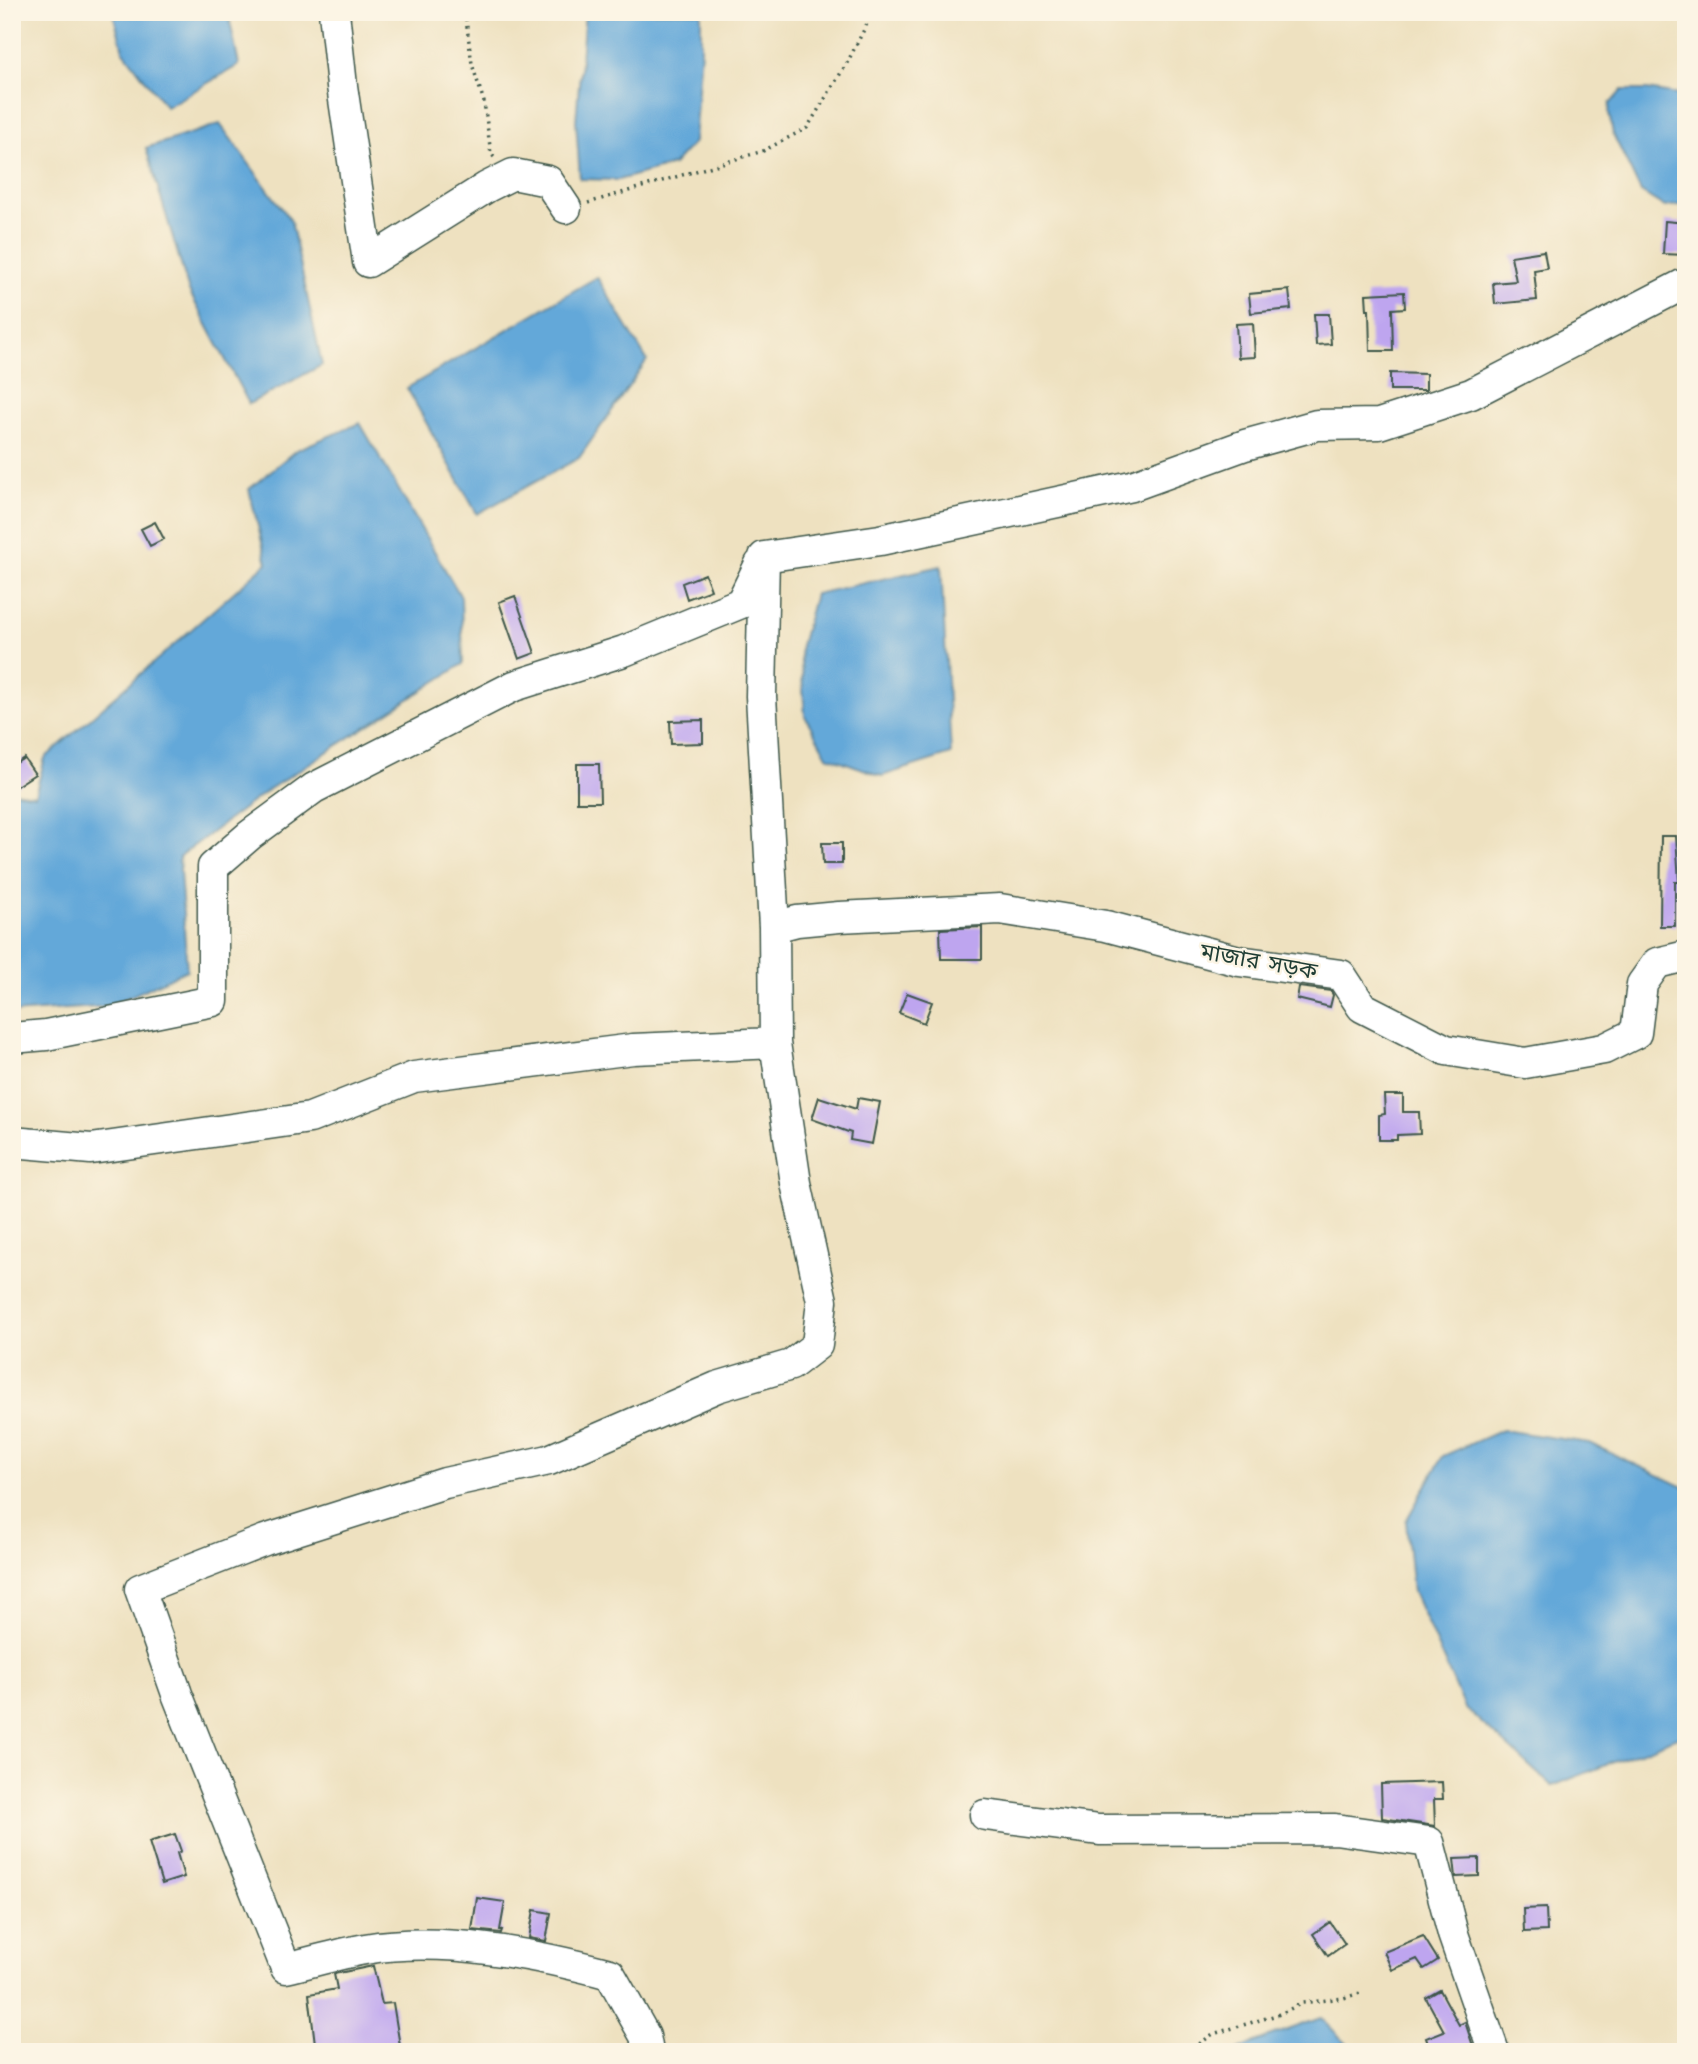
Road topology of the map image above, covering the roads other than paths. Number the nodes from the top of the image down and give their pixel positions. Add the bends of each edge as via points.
1 (334, 12) edge
2 (566, 208) road end
3 (1686, 283) edge
4 (764, 558) junction
5 (774, 927) junction
6 (1686, 956) edge
7 (12, 1038) edge
8 (775, 1043) junction
9 (12, 1142) edge
10 (985, 1815) dead end
11 (648, 2052) edge
12 (1494, 2052) edge

1 - 2 street via 368,262 513,174 548,181
3 - 4 street via 1471,394 1379,424 1317,425 1245,445 1132,486 880,540
4 - 5 street via 761,696
4 - 7 street via 741,603 624,652 514,686 314,788 250,835 213,867 213,1001
5 - 6 street, মাজার সড়ক via 839,917 1000,909 1107,926 1239,961 1341,975 1362,1007 1446,1050 1525,1063 1604,1049 1636,1033 1642,984 1657,963
5 - 8 street
8 - 9 street via 633,1049 414,1077 310,1118 91,1149
8 - 11 street via 796,1183 822,1301 817,1345 791,1364 718,1387 549,1460 445,1483 265,1540 139,1589 286,1968 367,1949 441,1945 541,1956 610,1974 645,2036
10 - 12 street via 1099,1830 1335,1829 1429,1842 1453,1934

